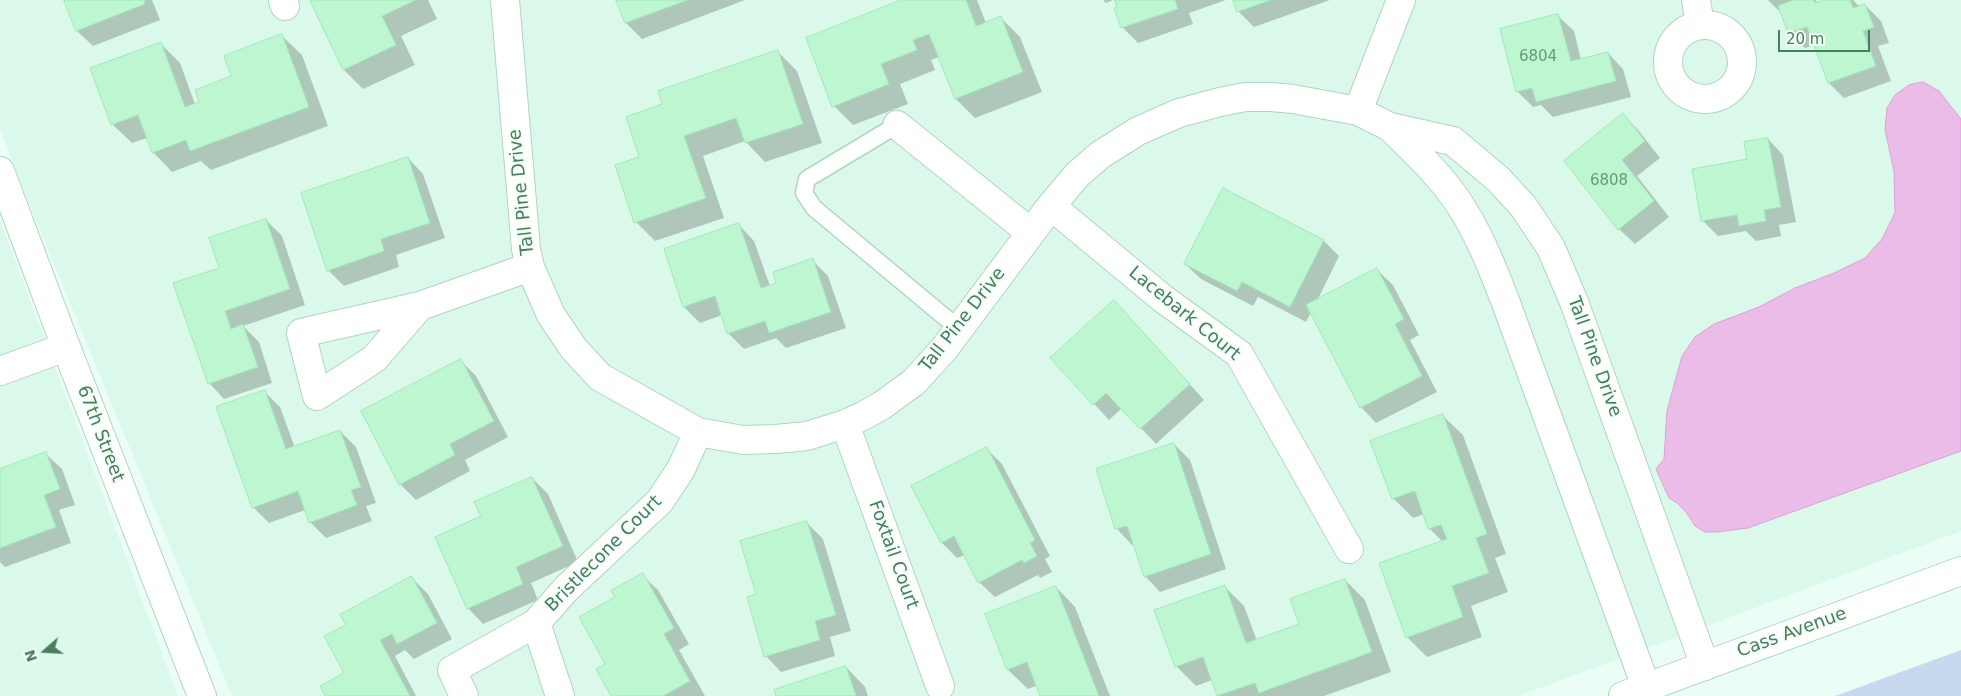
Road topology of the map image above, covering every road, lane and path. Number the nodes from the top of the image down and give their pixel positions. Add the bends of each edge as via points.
1 (506, 0) edge
2 (1401, 0) edge
3 (1358, 111) junction
4 (897, 125) joint
5 (1390, 127) junction
6 (0, 171) edge
7 (1051, 206) junction
8 (1030, 232) junction
9 (530, 267) junction
10 (420, 306) dead end
11 (959, 329) junction
12 (66, 347) junction
13 (0, 371) edge
14 (846, 424) junction
15 (698, 432) junction
16 (1349, 549) dead end
17 (1961, 571) edge
18 (536, 623) junction
19 (1705, 666) junction
20 (940, 686) dead end
21 (1634, 692) edge
22 (202, 696) edge
23 (464, 696) edge
24 (560, 696) edge

1 - 9 street, Tall Pine Drive via 523,225
2 - 3 street
3 - 5 street, Tall Pine Drive
3 - 7 street, Tall Pine Drive via 1272,97 1237,99 1179,113 1138,131 1100,155 1077,175
4 - 8 street
4 - 11 lane via 807,180 804,193 814,208
5 - 19 street, Tall Pine Drive via 1452,140 1498,179 1523,206 1551,248 1574,302
5 - 21 street, Tall Pine Drive via 1433,170 1464,211 1483,245 1506,303
6 - 12 street, 67th Street
7 - 8 street, Tall Pine Drive
7 - 16 street, Lacebark Court via 1162,298 1239,354
8 - 11 street, Tall Pine Drive
9 - 10 street
9 - 15 street, Tall Pine Drive via 550,315 574,349 600,377
11 - 14 street, Tall Pine Drive via 914,382 881,406
12 - 13 street
12 - 22 street, 67th Street
14 - 15 street, Tall Pine Drive via 807,436 776,439 743,440
14 - 20 street, Foxtail Court
15 - 18 street, Bristlecone Court via 681,469 660,501 566,589
17 - 19 street, Cass Avenue
18 - 23 street, Bristlecone Court via 452,670
18 - 24 street, Bristlecone Court
19 - 21 street, Cass Avenue

